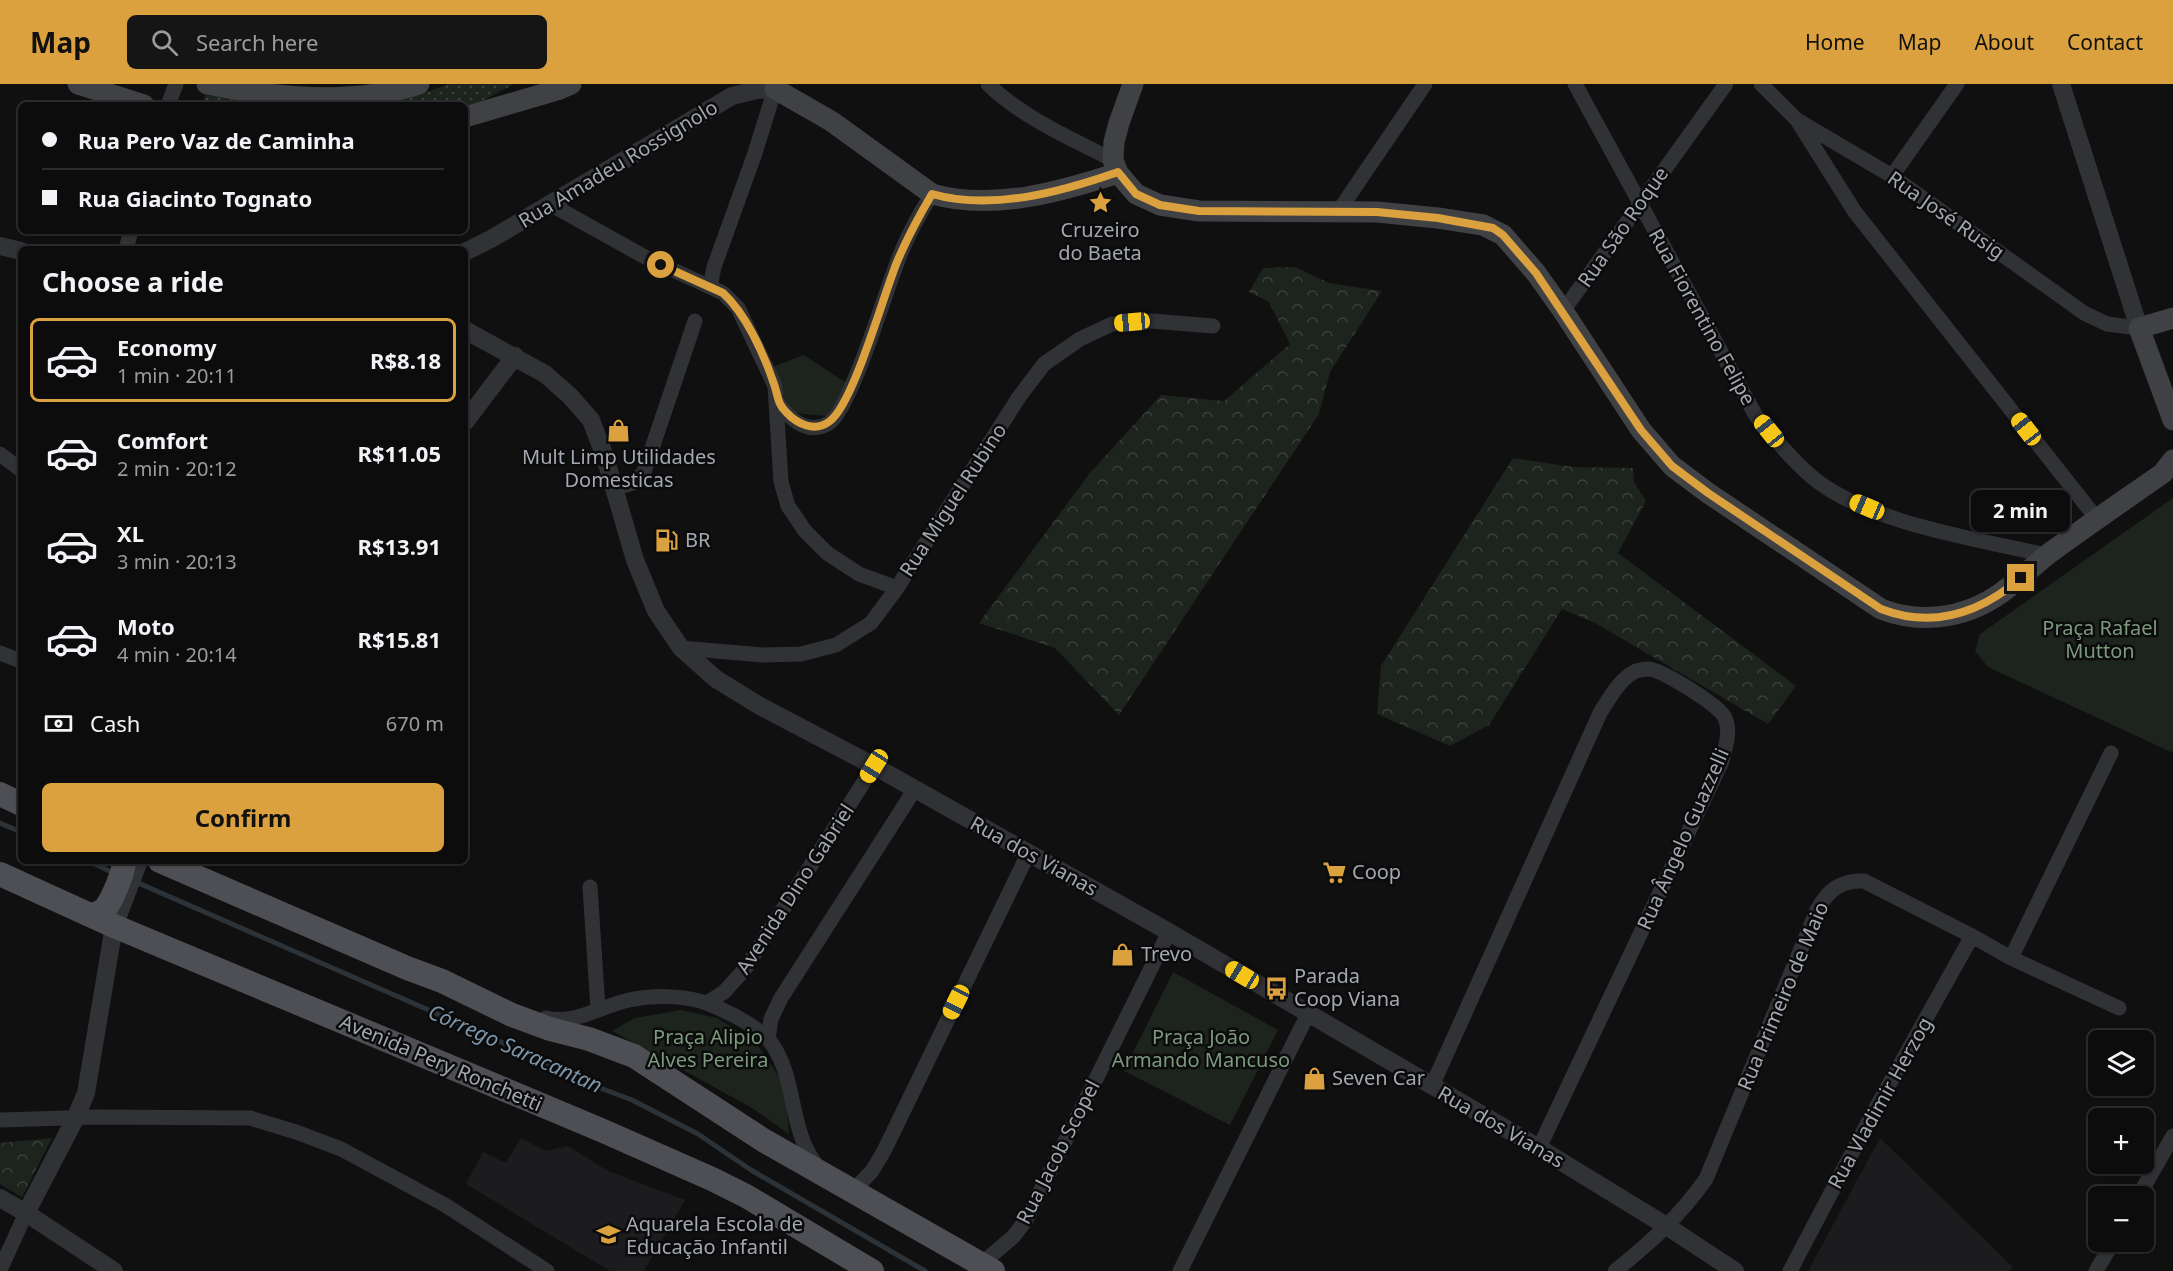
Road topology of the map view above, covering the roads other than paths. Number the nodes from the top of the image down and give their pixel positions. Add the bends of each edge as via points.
1 (78, 84) edge
2 (176, 84) edge
3 (207, 84) edge
4 (419, 84) edge
5 (571, 84) edge
6 (988, 84) edge
7 (1133, 84) edge
8 (1425, 84) edge
9 (1575, 84) edge
10 (1726, 84) edge
11 (1761, 84) edge
12 (1956, 84) edge
13 (2061, 84) edge
14 (777, 86) edge
15 (135, 102) edge
16 (169, 102) edge
17 (468, 116) edge
18 (1797, 120) junction
19 (1116, 166) junction
20 (1892, 176) junction
21 (932, 194) junction
22 (550, 204) junction
23 (1640, 204) junction
24 (1338, 212) junction
25 (0, 246) edge
26 (18, 250) edge
27 (468, 250) edge
28 (710, 287) junction
29 (1563, 311) junction
30 (2173, 318) edge
31 (695, 321) dead end
32 (1214, 326) dead end
33 (2139, 328) junction
34 (468, 332) edge
35 (515, 356) junction
36 (776, 399) junction
37 (468, 418) edge
38 (2173, 420) edge
39 (0, 454) edge
40 (2171, 467) edge
41 (18, 468) edge
42 (615, 488) junction
43 (2097, 519) junction
44 (2046, 555) junction
45 (897, 588) junction
46 (681, 648) junction
47 (0, 652) edge
48 (18, 660) edge
49 (2111, 753) dead end
50 (874, 766) junction
51 (915, 789) junction
52 (0, 794) edge
53 (18, 803) edge
54 (1028, 854) junction
55 (167, 864) edge
56 (131, 865) edge
57 (0, 874) edge
58 (590, 887) dead end
59 (108, 913) junction
60 (1169, 932) junction
61 (1972, 936) junction
62 (2010, 958) junction
63 (442, 981) junction
64 (706, 1003) junction
65 (2119, 1008) dead end
66 (598, 1009) junction
67 (1308, 1014) junction
68 (768, 1039) junction
69 (1432, 1086) junction
70 (76, 1117) junction
71 (0, 1120) edge
72 (2173, 1136) edge
73 (1539, 1148) junction
74 (843, 1186) junction
75 (2144, 1186) edge
76 (0, 1198) edge
77 (26, 1213) junction
78 (1668, 1227) junction
79 (2107, 1252) edge
80 (987, 1268) edge
81 (0, 1270) edge
82 (114, 1271) edge
83 (547, 1271) edge
84 (872, 1271) edge
85 (1180, 1271) edge
86 (1615, 1271) edge
87 (1735, 1271) edge
88 (1790, 1271) edge
89 (2096, 1271) edge

1 - 15 main road
2 - 16 street
3 - 4 main road via 334,98 383,94
5 - 17 main road
6 - 19 street via 1002,98
7 - 19 main road via 1116,132
8 - 24 street
9 - 23 street, Rua Fiorentino Felipe
10 - 23 street, Rua São Roque
11 - 18 street, Rua José Rusig
12 - 20 street
13 - 33 street
14 - 21 main road
14 - 22 street, Rua Amadeu Rossignolo via 732,96
14 - 28 street
18 - 20 street, Rua José Rusig
18 - 43 street via 1855,212
19 - 21 main road via 1066,189 1017,198 968,200
19 - 24 main road via 1136,194 1160,205 1199,211
20 - 33 street, Rua José Rusig via 2084,313 2107,324
21 - 36 street via 908,235 838,413 828,423 805,426 794,420
22 - 27 street, Rua Amadeu Rossignolo
22 - 28 street via 645,257
23 - 29 street, Rua São Roque
23 - 44 street, Rua Fiorentino Felipe via 1756,416 1814,478 1849,500 1885,515
24 - 29 main road via 1438,218 1493,228 1521,256
25 - 26 street
28 - 36 street via 738,308 775,386
29 - 44 main road via 1641,430 1672,466 1881,609 1926,618 1950,616 2008,589
30 - 33 main road
31 - 42 street via 644,472 633,483
32 - 45 street, Rua Miguel Rubino via 1152,321 1112,324 1080,339 1044,364
33 - 38 main road
34 - 35 street, Rua dos Vianas
35 - 37 street
35 - 42 street, Rua dos Vianas via 545,374 591,420
36 - 45 street via 781,482 788,506 827,554 860,574
39 - 41 street
40 - 43 main road
42 - 46 street, Rua dos Vianas via 639,570 656,610
43 - 44 main road
45 - 46 street, Rua Miguel Rubino via 871,623 836,645 801,654 763,655
46 - 50 street, Rua dos Vianas via 760,706
47 - 48 street
49 - 62 street
50 - 51 street, Rua dos Vianas
50 - 64 street, Avenida Dino Gabriel via 746,969 724,992
51 - 54 street, Rua dos Vianas
51 - 68 street via 775,1007
52 - 53 main road
54 - 60 street, Rua dos Vianas
54 - 74 street via 885,1151 872,1170
55 - 63 main road
56 - 59 main road
57 - 59 main road, Avenida Pery Ronchetti
58 - 66 street
59 - 70 street via 86,1093
59 - 84 main road, Avenida Pery Ronchetti via 712,1179 746,1196 843,1263
60 - 67 street, Rua dos Vianas
60 - 80 street, Rua Jacob Scopel via 1026,1220
61 - 62 street, Rua Primeiro de Maio
61 - 78 street, Rua Primeiro de Maio via 1864,882 1838,885 1824,897 1706,1179
61 - 88 street, Rua Vladimir Herzog
62 - 65 street, Rua Primeiro de Maio
63 - 66 street via 550,1019 563,1021
63 - 74 main road via 513,1015 634,1056 763,1140
64 - 66 street via 660,997
64 - 68 street via 746,1022
67 - 69 street, Rua dos Vianas
67 - 85 street
68 - 74 street via 788,1079 802,1143 817,1166
69 - 73 street, Rua dos Vianas
69 - 73 street, Rua Ângelo Guazzelli via 1600,713 1622,682 1636,671 1649,669 1665,675 1724,716 1728,730 1722,761
70 - 71 street
70 - 77 street
70 - 83 street via 250,1118 296,1131 341,1149 445,1205
72 - 75 street
73 - 78 street, Rua dos Vianas
74 - 80 main road
76 - 77 street
77 - 81 street
77 - 82 street
78 - 86 street, Rua Primeiro de Maio
78 - 87 street, Rua dos Vianas
79 - 89 street

